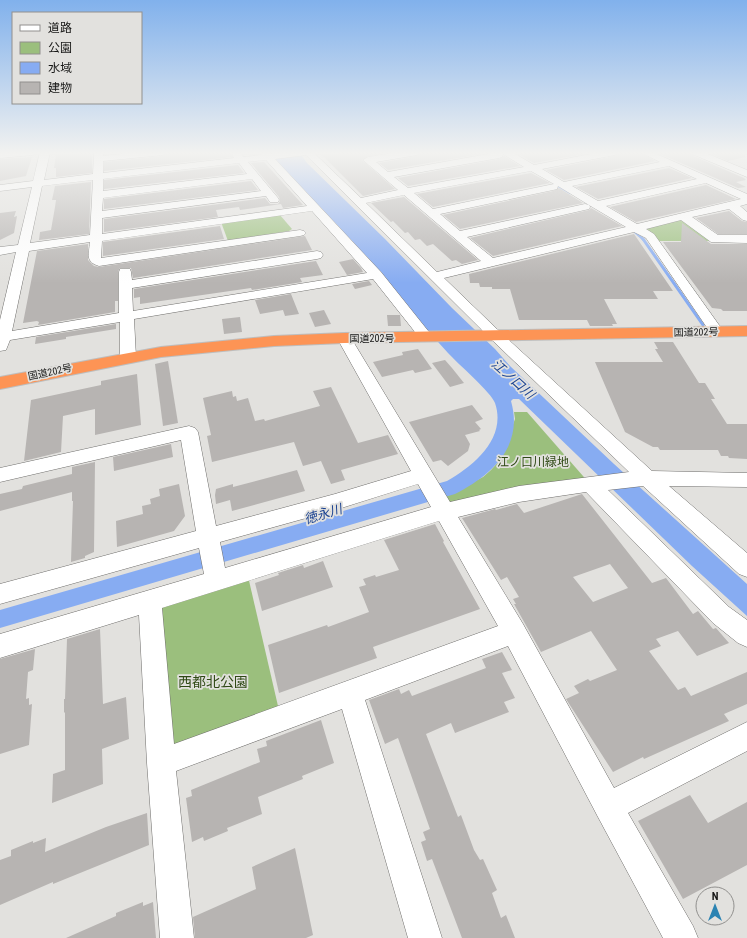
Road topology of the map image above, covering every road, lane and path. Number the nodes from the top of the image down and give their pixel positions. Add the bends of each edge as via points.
1 (98, 195) edge
2 (34, 196) edge
3 (247, 196) edge
4 (270, 196) edge
5 (304, 196) edge
6 (355, 196) edge
7 (384, 196) edge
8 (410, 196) edge
9 (512, 196) edge
10 (571, 196) edge
11 (578, 196) edge
12 (638, 196) edge
13 (747, 199) edge
14 (359, 200) junction
15 (597, 205) junction
16 (730, 205) junction
17 (585, 206) junction
18 (308, 209) dead end
19 (284, 212) junction
20 (431, 213) junction
21 (98, 215) junction
22 (683, 216) junction
23 (747, 218) edge
24 (631, 229) junction
25 (300, 233) junction
26 (458, 235) junction
27 (96, 237) junction
28 (747, 239) edge
29 (23, 248) junction
30 (0, 250) edge
31 (125, 258) junction
32 (490, 262) junction
33 (327, 268) junction
34 (376, 275) junction
35 (435, 276) junction
36 (126, 285) junction
37 (126, 316) junction
38 (747, 331) edge
39 (717, 332) junction
40 (488, 335) junction
41 (2, 337) edge
42 (426, 337) junction
43 (344, 338) junction
44 (0, 350) edge
45 (128, 357) junction
46 (0, 383) edge
47 (0, 475) edge
48 (422, 475) junction
49 (648, 478) junction
50 (747, 480) edge
51 (590, 484) junction
52 (443, 512) junction
53 (208, 537) junction
54 (747, 567) edge
55 (216, 581) junction
56 (0, 594) edge
57 (150, 601) junction
58 (514, 632) junction
59 (747, 635) edge
60 (0, 646) edge
61 (350, 694) junction
62 (747, 736) edge
63 (161, 763) junction
64 (608, 807) junction
65 (177, 938) edge
66 (425, 938) edge
67 (681, 938) edge

1 - 21 street
2 - 29 street
3 - 21 street
4 - 19 street
5 - 34 street
6 - 14 street
7 - 14 street
8 - 20 street
9 - 20 street
10 - 17 street
11 - 15 street
12 - 15 street
13 - 16 street
14 - 35 street
15 - 24 street
16 - 22 street
16 - 23 street
17 - 24 street
17 - 26 street
18 - 19 street
19 - 25 street
19 - 27 street
20 - 26 street
21 - 27 street
22 - 24 street
22 - 28 street via 715,239
24 - 32 street
24 - 39 street via 650,236
25 - 31 street
25 - 33 street
26 - 32 street
27 - 29 street
27 - 31 street via 95,260 99,262
29 - 30 street
29 - 41 street
31 - 36 street
32 - 35 street
33 - 34 street
33 - 36 street
33 - 37 street
34 - 42 street
35 - 40 street
36 - 37 street
37 - 41 street
37 - 45 street
38 - 39 highway, 国道202号
39 - 40 highway, 国道202号
40 - 42 highway, 国道202号
40 - 49 street
41 - 44 street
42 - 43 highway, 国道202号
43 - 45 highway, 国道202号 via 228,345
43 - 48 street
45 - 46 highway, 国道202号
47 - 53 street via 190,432
48 - 52 street
48 - 53 street
49 - 50 street
49 - 51 street
49 - 54 street
51 - 52 street via 520,494
51 - 59 street via 721,615
52 - 55 street
52 - 58 street
53 - 55 street
53 - 56 street
55 - 57 street
57 - 60 street
57 - 63 street
58 - 61 street
58 - 64 street
61 - 63 street
61 - 66 street
62 - 64 street
63 - 65 street
64 - 67 street

